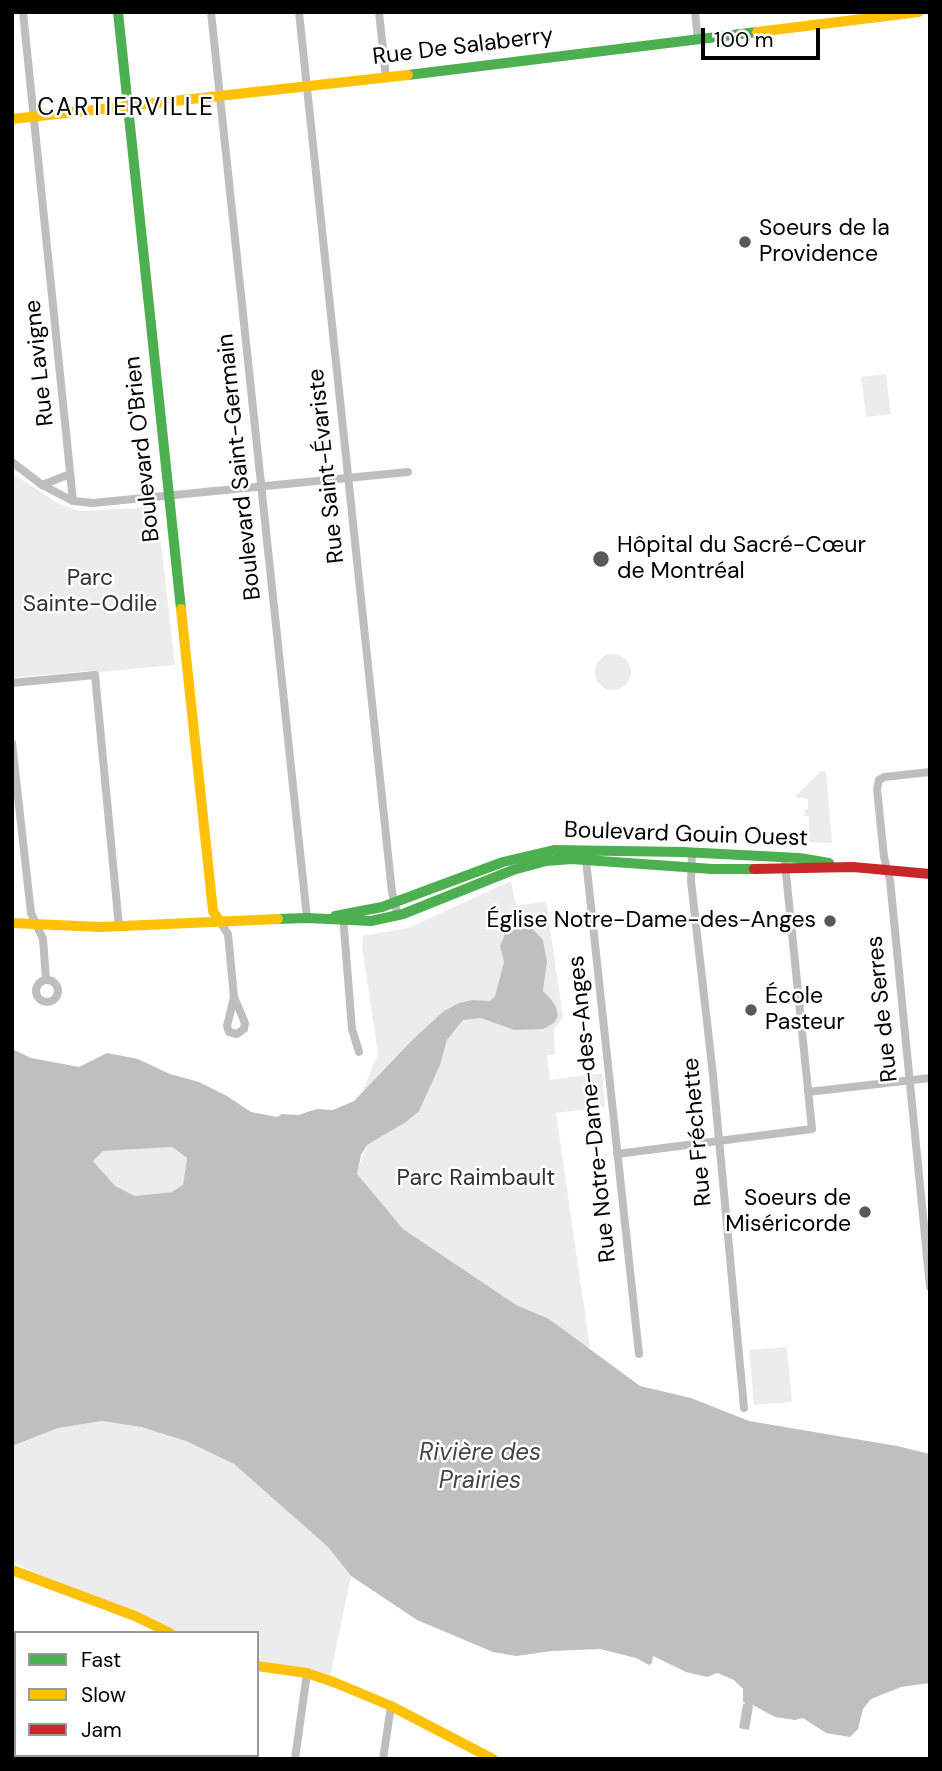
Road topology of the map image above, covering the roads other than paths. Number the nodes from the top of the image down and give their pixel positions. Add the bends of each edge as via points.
1 (23, 12) edge
2 (118, 12) edge
3 (211, 12) edge
4 (299, 12) edge
5 (379, 12) edge
6 (695, 12) edge
7 (919, 12) edge
8 (698, 40) junction
9 (386, 78) junction
10 (306, 87) junction
11 (220, 97) junction
12 (128, 107) junction
13 (34, 117) junction
14 (12, 119) edge
15 (12, 462) edge
16 (408, 472) dead end
17 (70, 474) junction
18 (347, 477) junction
19 (42, 485) junction
20 (260, 486) junction
21 (169, 495) junction
22 (73, 501) junction
23 (12, 683) edge
24 (12, 743) edge
25 (930, 772) edge
26 (692, 853) junction
27 (586, 860) junction
28 (784, 863) junction
29 (691, 867) junction
30 (887, 869) junction
31 (930, 874) edge
32 (395, 903) junction
33 (398, 916) junction
34 (313, 918) junction
35 (343, 918) junction
36 (220, 922) junction
37 (12, 923) edge
38 (36, 925) junction
39 (119, 927) junction
40 (46, 980) dead end
41 (234, 997) dead end
42 (359, 1052) dead end
43 (930, 1078) edge
44 (909, 1080) junction
45 (808, 1092) junction
46 (718, 1141) junction
47 (617, 1154) junction
48 (930, 1287) edge
49 (639, 1354) dead end
50 (744, 1408) dead end
51 (12, 1570) edge
52 (166, 1631) edge
53 (259, 1666) edge
54 (307, 1673) junction
55 (391, 1706) junction
56 (486, 1757) edge
57 (295, 1759) edge
58 (383, 1759) edge

1 - 13 street, Rue Lavigne
2 - 12 street, Boulevard O'Brien
3 - 11 street, Boulevard Saint-Germain
4 - 10 street, Rue Saint-Évariste
5 - 9 street
6 - 8 street
7 - 8 street, Rue De Salaberry
8 - 9 street, Rue De Salaberry
9 - 10 street, Rue De Salaberry
10 - 11 street, Rue De Salaberry
10 - 18 street, Rue Saint-Évariste
11 - 12 street, Rue De Salaberry
11 - 20 street, Boulevard Saint-Germain
12 - 13 street, Rue De Salaberry
12 - 21 street, Boulevard O'Brien
13 - 14 street, Rue De Salaberry
13 - 17 street, Rue Lavigne
15 - 19 street
16 - 18 street
17 - 19 street
17 - 22 street, Rue Lavigne
18 - 20 street
18 - 32 street, Rue Saint-Évariste
19 - 22 street
20 - 21 street
20 - 34 street, Boulevard Saint-Germain
21 - 22 street
21 - 36 street, Boulevard O'Brien via 213,911
23 - 39 street via 95,675
24 - 38 street
25 - 30 street, Rue de Serres via 884,777 878,783
26 - 28 street, Boulevard Gouin Ouest
26 - 29 street, Rue Fréchette
26 - 32 street, Boulevard Gouin Ouest via 572,849 534,853
27 - 29 street, Boulevard Gouin Ouest
27 - 33 street, Boulevard Gouin Ouest via 546,861 513,870
27 - 47 street, Rue Notre-Dame-des-Anges
28 - 29 street, Boulevard Gouin Ouest
28 - 30 street, Boulevard Gouin Ouest
28 - 45 street
29 - 46 street, Rue Fréchette
30 - 31 street, Boulevard Gouin Ouest
30 - 44 street, Rue de Serres
32 - 33 street, Rue Saint-Évariste
32 - 35 street, Boulevard Gouin Ouest
33 - 35 street, Boulevard Gouin Ouest via 371,921
34 - 35 street, Boulevard Gouin Ouest
34 - 36 street, Boulevard Gouin Ouest
35 - 42 street via 351,1020
36 - 39 street, Boulevard Gouin Ouest
36 - 41 street via 228,934
37 - 38 street, Boulevard Gouin Ouest
38 - 39 street, Boulevard Gouin Ouest
38 - 40 street via 43,939
43 - 44 street
44 - 45 street
44 - 48 street, Rue de Serres
45 - 46 street via 812,1129
46 - 47 street
46 - 50 street, Rue Fréchette
47 - 49 street, Rue Notre-Dame-des-Anges
51 - 52 street
53 - 54 street
54 - 55 street
54 - 57 street
55 - 56 street
55 - 58 street

